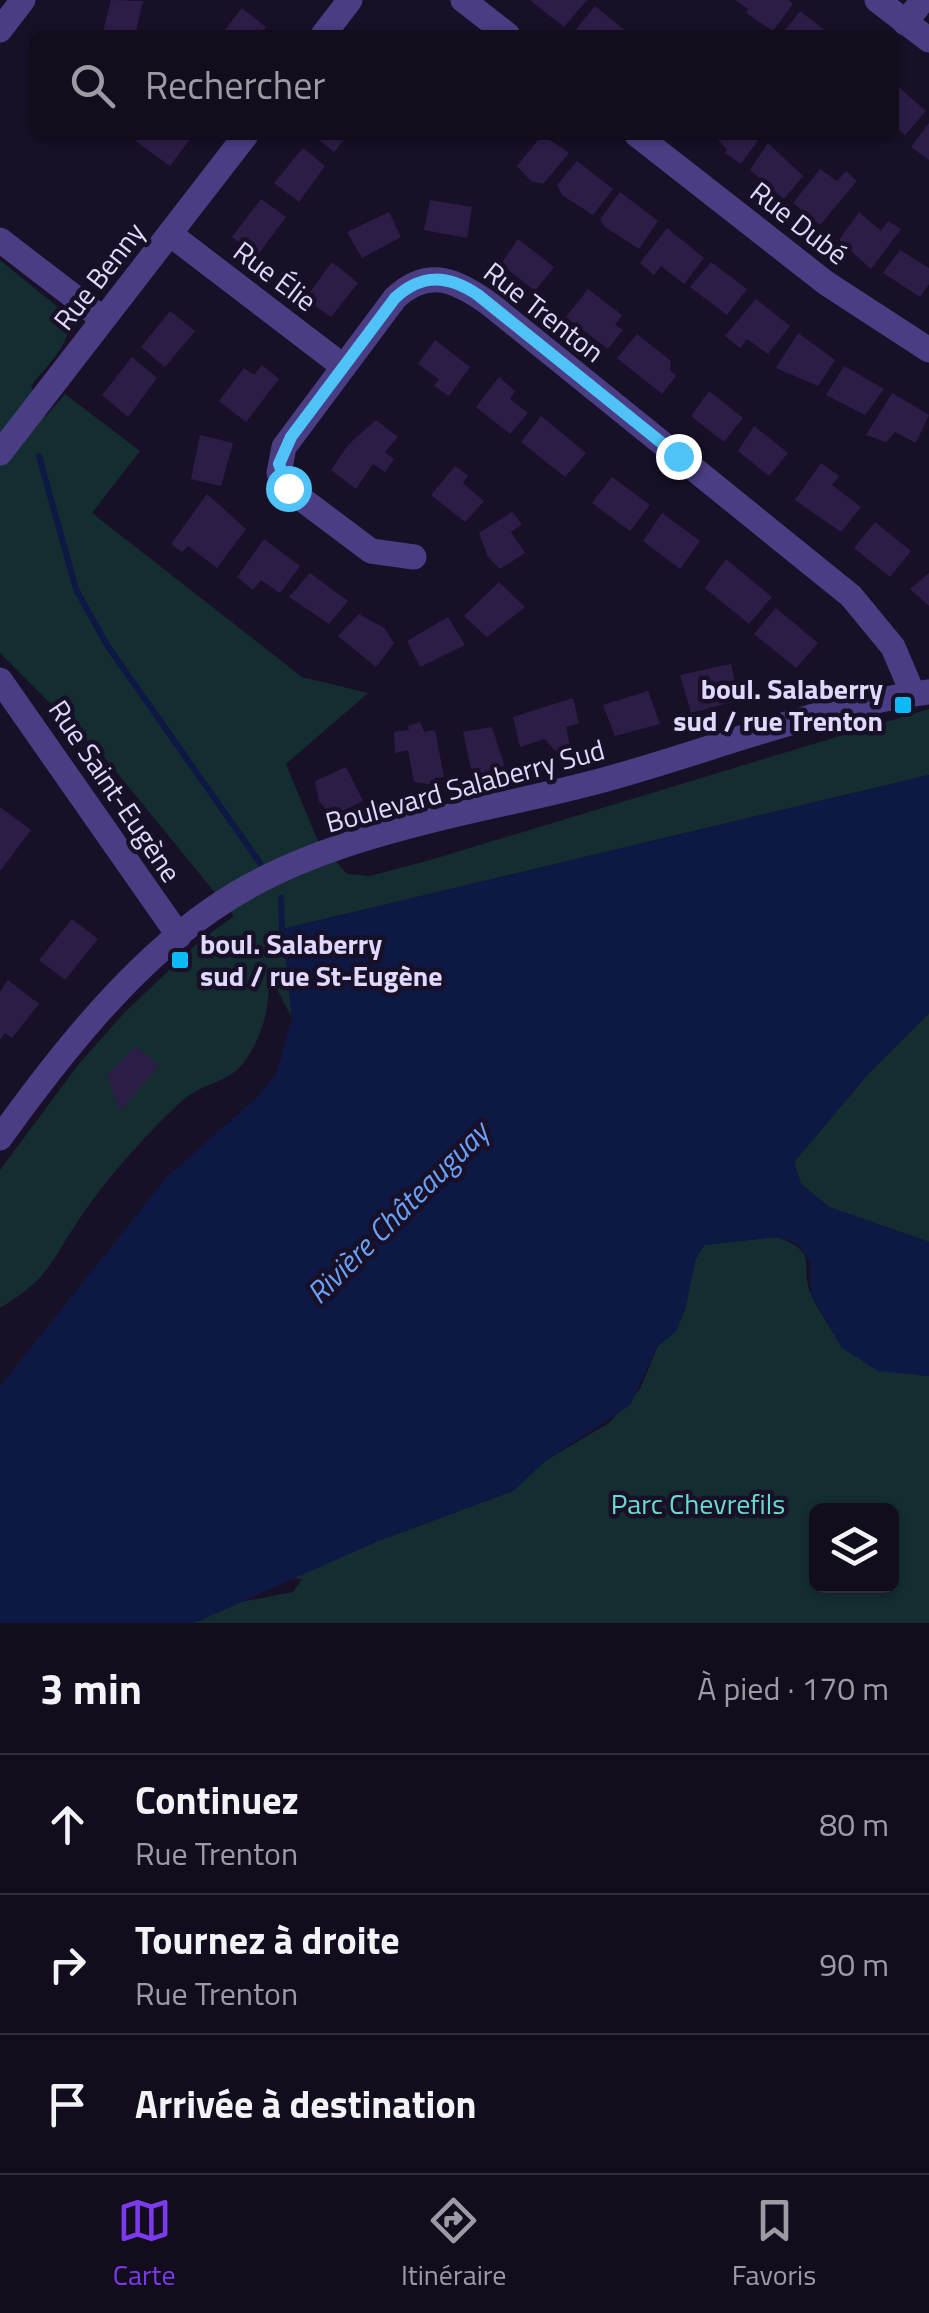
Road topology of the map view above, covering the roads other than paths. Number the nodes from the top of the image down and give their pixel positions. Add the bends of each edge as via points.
1 (23, 0) edge
2 (350, 0) edge
3 (463, 0) edge
4 (876, 0) edge
5 (923, 0) edge
6 (905, 22) junction
7 (0, 30) edge
8 (327, 30) edge
9 (502, 30) edge
10 (929, 40) edge
11 (242, 140) edge
12 (643, 140) edge
13 (170, 234) junction
14 (0, 240) edge
15 (103, 320) junction
16 (929, 350) edge
17 (344, 366) junction
18 (0, 453) edge
19 (414, 557) dead end
20 (4, 691) edge
21 (921, 693) edge
22 (179, 936) junction
23 (0, 1138) edge

1 - 7 street
2 - 8 street
3 - 9 street
4 - 6 street
5 - 6 street
6 - 10 street
11 - 13 street, Rue Benny
12 - 16 street, Rue Dubé via 826,283
13 - 15 street, Rue Benny
13 - 17 street, Rue Élie
14 - 15 street
15 - 18 street, Rue Benny
17 - 19 street, Rue Trenton via 284,447 279,473 295,494 361,546 380,556
17 - 21 street, Rue Trenton via 404,290 434,278 466,287 842,588 893,646
20 - 22 street, Rue Saint-Eugène
21 - 22 street, Boulevard Salaberry Sud via 354,843 236,895
22 - 23 street, Boulevard Salaberry Sud via 82,1033

